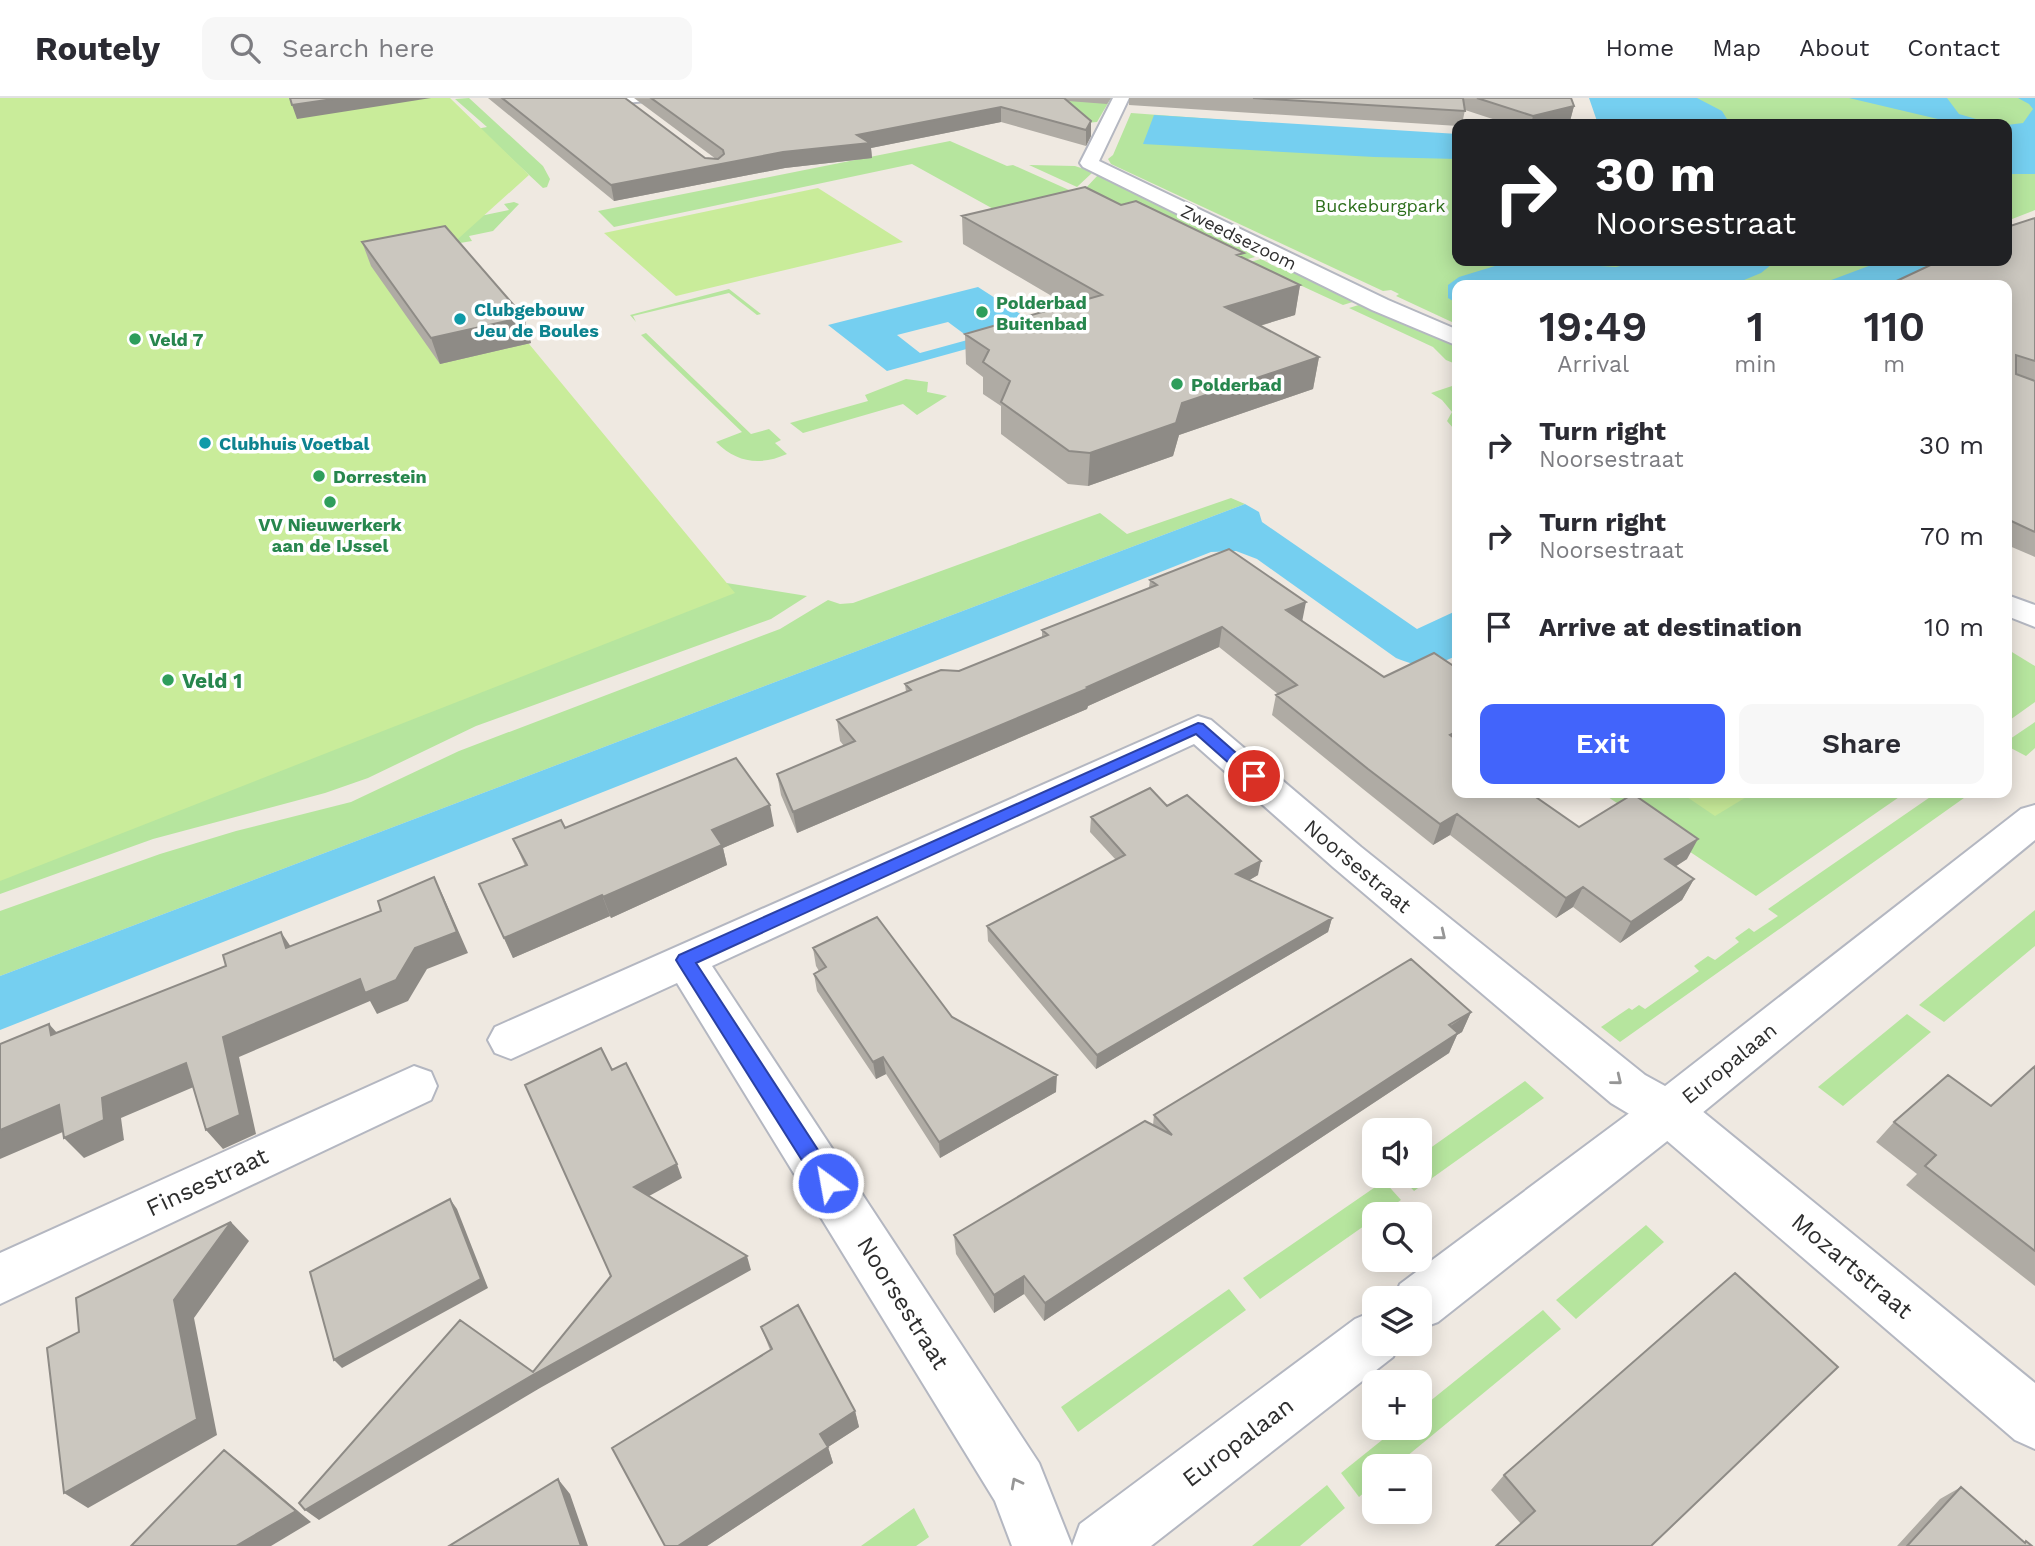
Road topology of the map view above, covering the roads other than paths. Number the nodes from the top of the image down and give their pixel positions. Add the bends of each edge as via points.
1 (1121, 98) edge
2 (621, 99) edge
3 (641, 107) edge
4 (1452, 336) edge
5 (2012, 606) edge
6 (2035, 617) edge
7 (2035, 819) edge
8 (685, 960) junction
9 (511, 1040) dead end
10 (414, 1086) dead end
11 (1668, 1112) junction
12 (0, 1279) edge
13 (1432, 1293) edge
14 (1362, 1347) edge
15 (2035, 1420) edge
16 (1042, 1546) edge
17 (1102, 1546) edge

1 - 4 street, Zweedsezoom via 1089,163
2 - 3 street
5 - 6 street
7 - 11 street, Europalaan
8 - 9 street, Noorsestraat
8 -> 11 street, Noorsestraat via 1198,728 1610,1075
16 -> 8 street, Noorsestraat via 1018,1484
10 - 12 street, Finsestraat
11 - 13 street, Europalaan
11 - 15 street, Mozartstraat
14 - 17 street, Europalaan

